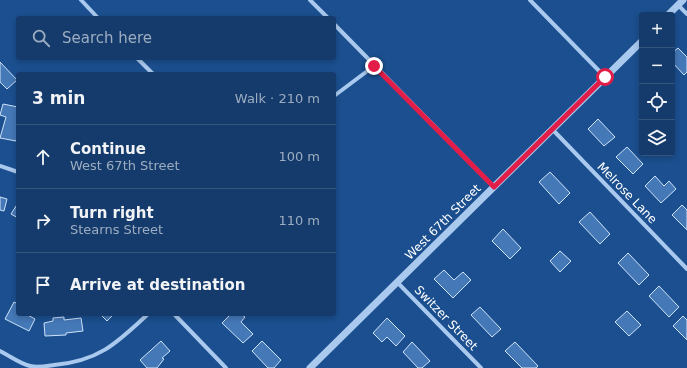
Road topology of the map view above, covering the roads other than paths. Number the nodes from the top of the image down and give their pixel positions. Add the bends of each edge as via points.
1 (81, 0) edge
2 (310, 0) edge
3 (530, 0) edge
4 (681, 3) edge
5 (671, 12) edge
6 (687, 14) edge
7 (96, 16) edge
8 (326, 16) edge
9 (336, 26) edge
10 (639, 44) edge
11 (139, 60) edge
12 (374, 66) junction
13 (151, 72) edge
14 (605, 77) junction
15 (336, 94) edge
16 (553, 130) junction
17 (0, 166) edge
18 (16, 171) edge
19 (494, 187) junction
20 (687, 269) edge
21 (397, 282) junction
22 (146, 316) edge
23 (176, 316) edge
24 (0, 351) edge
25 (21, 366) edge
26 (44, 367) edge
27 (226, 368) edge
28 (310, 368) edge
29 (481, 368) edge

1 - 7 street
2 - 8 street
3 - 14 street
4 - 5 street
4 - 6 street
9 - 12 street
10 - 14 street, West 67th Street
11 - 13 street
12 - 15 street
12 - 19 street
14 - 16 street, West 67th Street
16 - 19 street, West 67th Street
16 - 20 street, Melrose Lane
17 - 18 street
19 - 21 street, West 67th Street
21 - 28 street, West 67th Street
21 - 29 street, Switzer Street
22 - 26 street via 119,342 101,353 86,359
23 - 27 street
24 - 25 street
25 - 26 street

